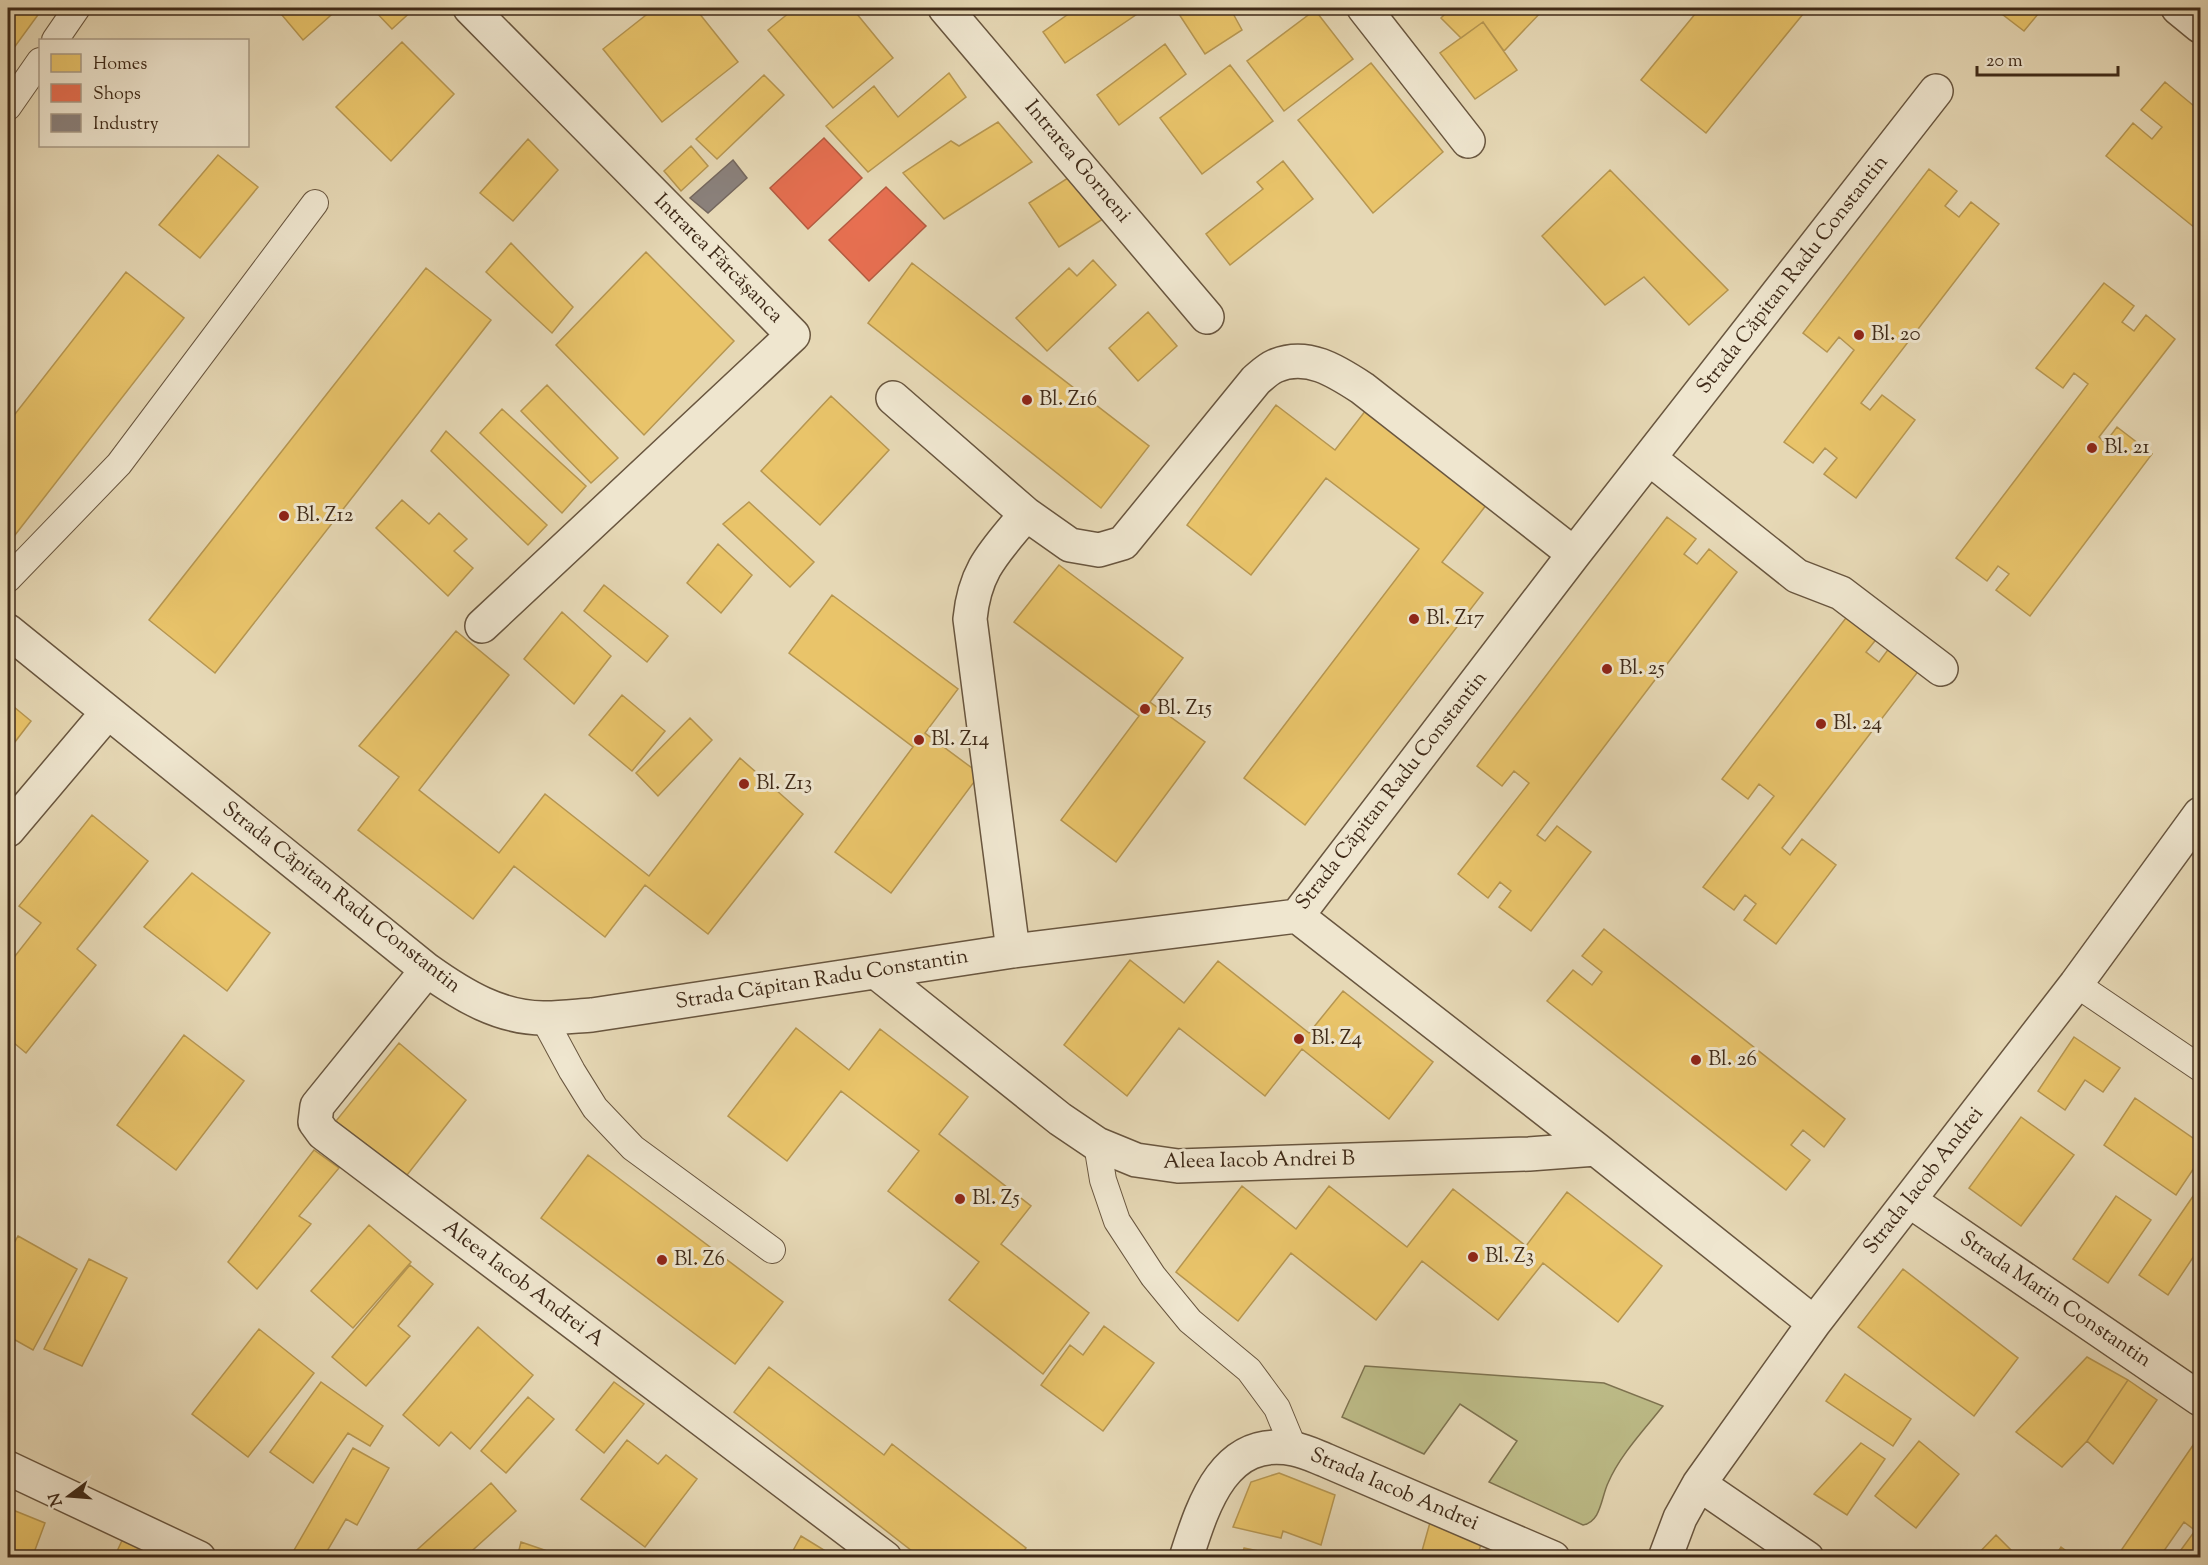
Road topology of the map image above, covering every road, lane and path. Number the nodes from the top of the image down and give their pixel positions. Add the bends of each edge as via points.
1 (77, 8) edge
2 (470, 8) edge
3 (945, 8) edge
4 (1364, 8) edge
5 (2178, 8) edge
6 (2200, 26) edge
7 (56, 39) edge
8 (39, 62) edge
9 (1936, 91) dead end
10 (8, 107) edge
11 (1468, 141) dead end
12 (315, 203) dead end
13 (1207, 317) dead end
14 (893, 398) dead end
15 (1649, 458) junction
16 (1026, 514) junction
17 (1574, 554) junction
18 (8, 579) edge
19 (482, 626) dead end
20 (8, 630) edge
21 (1941, 669) dead end
22 (107, 713) junction
23 (2200, 814) edge
24 (8, 830) edge
25 (1297, 916) junction
26 (1013, 951) junction
27 (427, 970) junction
28 (876, 972) junction
29 (2076, 984) junction
30 (544, 1018) junction
31 (2200, 1068) edge
32 (1097, 1144) junction
33 (1596, 1149) junction
34 (1910, 1201) junction
35 (772, 1250) dead end
36 (1814, 1323) junction
37 (2200, 1399) edge
38 (1294, 1449) junction
39 (8, 1468) edge
40 (1699, 1484) junction
41 (199, 1557) edge
42 (885, 1557) edge
43 (1186, 1557) edge
44 (1552, 1557) edge
45 (1665, 1557) edge
46 (1808, 1557) edge

1 - 7 lane
2 - 19 street, Intrarea Fărcășanca via 793,335
3 - 13 street, Intrarea Gorneni
4 - 11 street
5 - 6 street
8 - 10 lane
9 - 15 street, Strada Căpitan Radu Constantin
12 - 18 lane via 119,464
14 - 16 street
15 - 17 street, Strada Căpitan Radu Constantin
15 - 21 street via 1797,576 1841,593
16 - 17 street via 1070,544 1099,550 1123,543 1256,380 1273,366 1293,361 1332,369 1362,388
16 - 26 street via 983,567 972,597 970,619
17 - 25 street, Strada Căpitan Radu Constantin
20 - 22 street, Strada Căpitan Radu Constantin
22 - 24 street
22 - 27 street, Strada Căpitan Radu Constantin
23 - 29 street, Strada Iacob Andrei
25 - 26 street, Strada Căpitan Radu Constantin
25 - 33 street
26 - 28 street, Strada Căpitan Radu Constantin
27 - 30 street, Strada Căpitan Radu Constantin via 485,1005 515,1015
27 - 42 street, Aleea Iacob Andrei A via 317,1106 315,1122 323,1132
28 - 30 street, Strada Căpitan Radu Constantin via 592,1015
28 - 32 street, Aleea Iacob Andrei B
29 - 31 lane
29 - 34 street, Strada Iacob Andrei
30 - 35 lane via 595,1108 633,1149
32 - 33 street, Aleea Iacob Andrei B via 1136,1160 1178,1166
32 - 38 lane via 1103,1180 1117,1221 1153,1276 1191,1321 1249,1370 1277,1408
33 - 36 street
34 - 36 street, Strada Iacob Andrei
34 - 37 street, Strada Marin Constantin
36 - 40 street, Strada Iacob Andrei
38 - 43 street, Strada Iacob Andrei via 1269,1447 1237,1459 1213,1489
38 - 44 street, Strada Iacob Andrei
39 - 41 street
40 - 45 street, Strada Iacob Andrei
40 - 46 street

